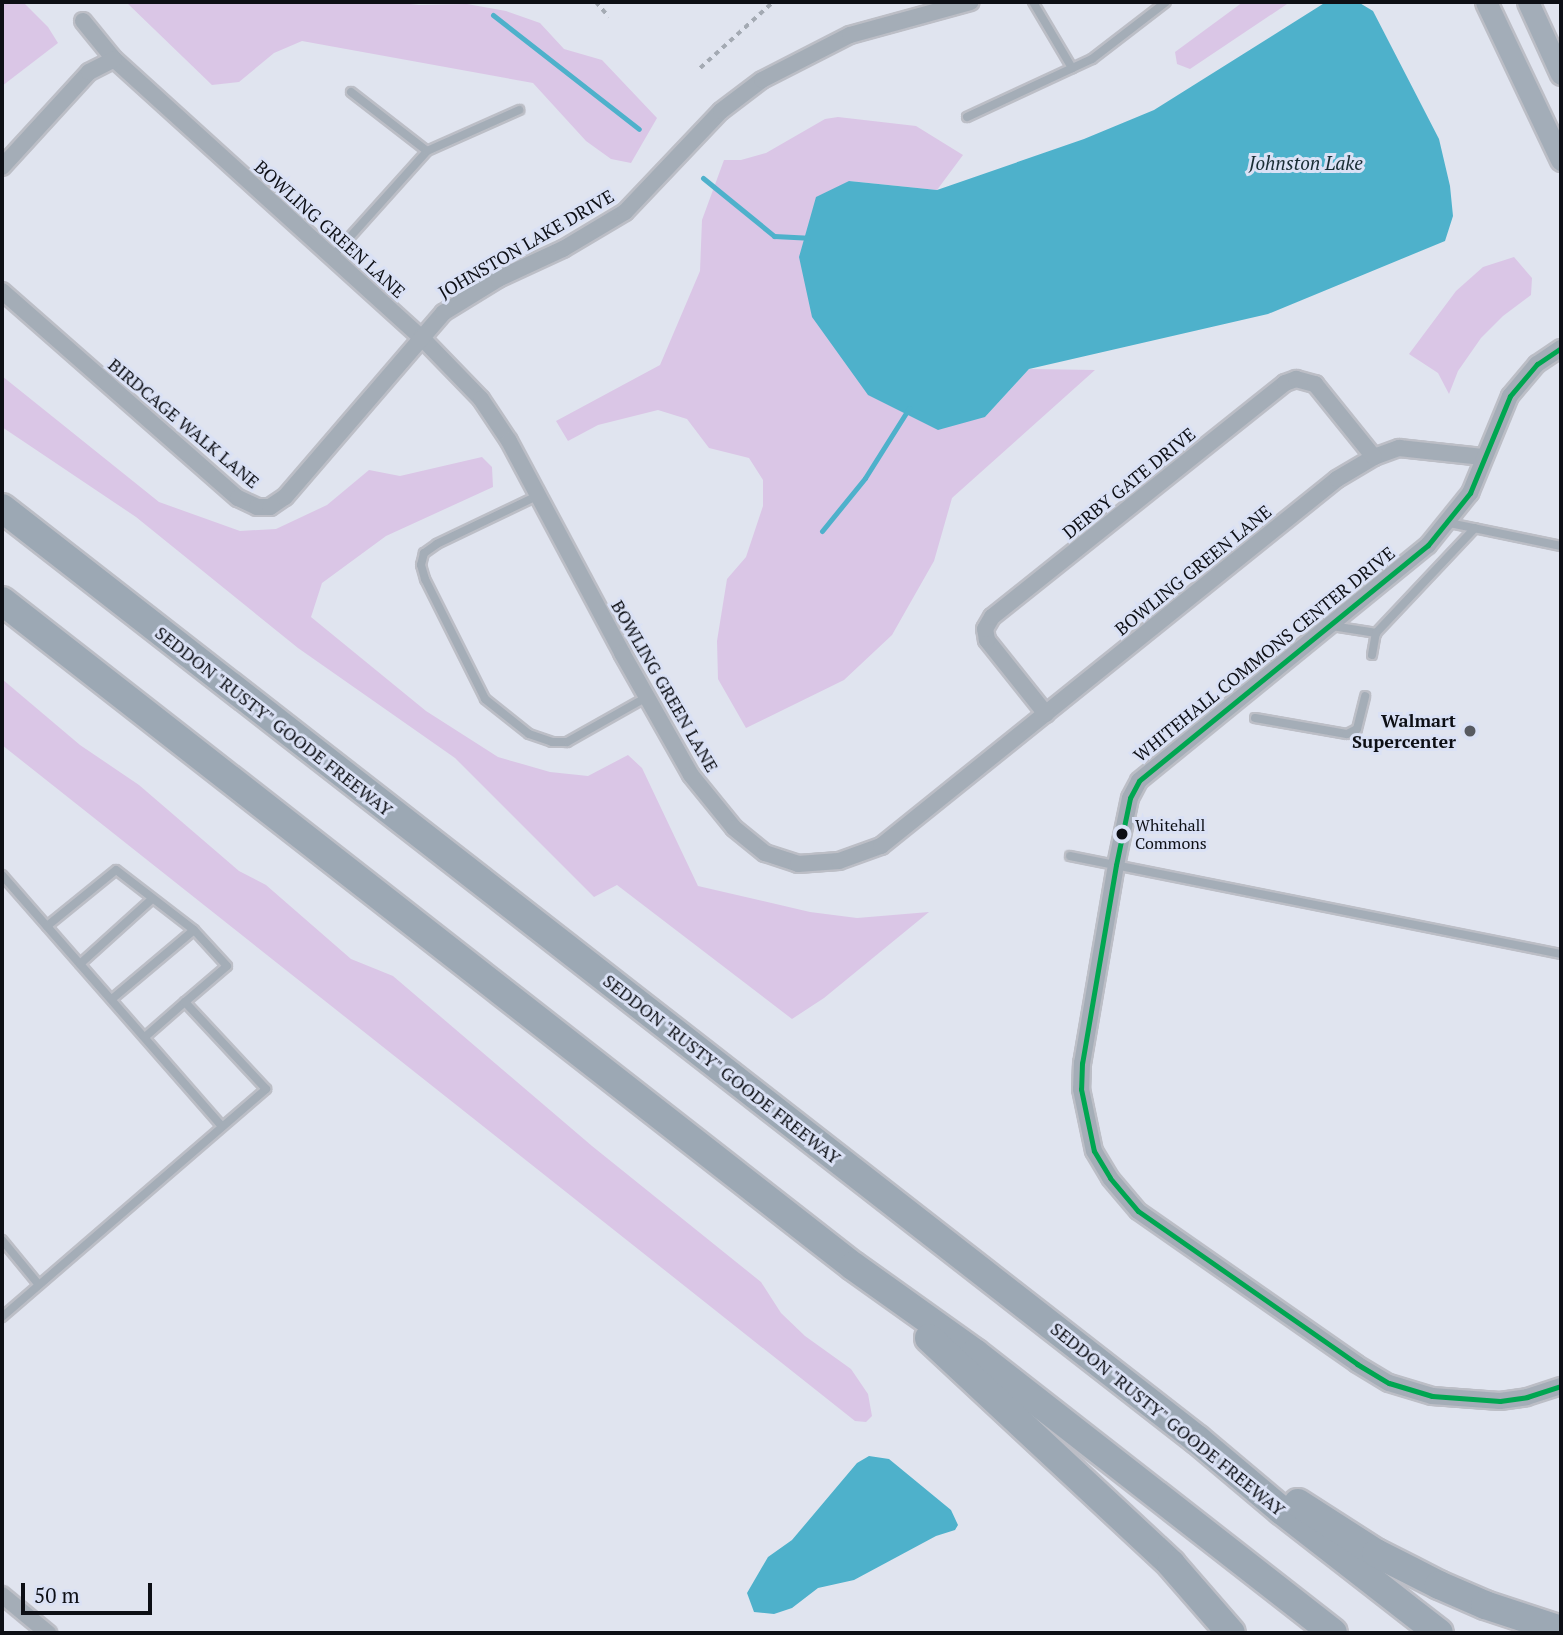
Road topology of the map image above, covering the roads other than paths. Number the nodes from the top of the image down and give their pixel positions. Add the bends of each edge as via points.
1 (971, 2) edge
2 (1033, 2) edge
3 (1166, 2) edge
4 (1486, 2) edge
5 (1528, 2) edge
6 (83, 21) dead end
7 (114, 59) junction
8 (1072, 68) junction
9 (1561, 74) edge
10 (351, 92) dead end
11 (519, 110) dead end
12 (967, 117) dead end
13 (427, 151) junction
14 (1561, 160) edge
15 (2, 167) edge
16 (332, 257) junction
17 (2, 292) edge
18 (421, 337) junction
19 (1561, 348) edge
20 (1374, 457) junction
21 (1483, 457) junction
22 (537, 496) junction
23 (2, 508) edge
24 (1449, 523) junction
25 (1475, 528) junction
26 (1561, 546) edge
27 (2, 601) edge
28 (1329, 625) junction
29 (1376, 633) junction
30 (1373, 655) dead end
31 (1365, 696) dead end
32 (647, 697) junction
33 (1046, 714) junction
34 (1255, 718) dead end
35 (1070, 856) dead end
36 (1116, 865) junction
37 (2, 875) edge
38 (152, 899) junction
39 (47, 926) junction
40 (194, 930) junction
41 (1561, 954) edge
42 (80, 964) junction
43 (111, 999) junction
44 (185, 1002) junction
45 (145, 1037) junction
46 (221, 1125) junction
47 (2, 1240) edge
48 (853, 1266) junction
49 (39, 1285) junction
50 (2, 1317) edge
51 (1561, 1386) edge
52 (1198, 1440) junction
53 (2, 1595) edge
54 (1561, 1630) edge
55 (48, 1633) edge
56 (1231, 1633) edge
57 (1333, 1633) edge
58 (1438, 1633) edge

1 - 18 street, JOHNSTON LAKE DRIVE via 850,36 762,80 721,111 625,212 563,249 498,279 443,313
2 - 8 lane
3 - 8 lane via 1092,59
4 - 14 main road
5 - 9 main road
6 - 7 street, BOWLING GREEN LANE
7 - 15 street via 89,72
7 - 16 street, BOWLING GREEN LANE
8 - 12 lane
10 - 13 lane
11 - 13 lane
13 - 16 lane
16 - 18 street, BOWLING GREEN LANE
17 - 18 street, BIRDCAGE WALK LANE via 238,498 257,507 270,507 285,497
18 - 22 street, BOWLING GREEN LANE via 481,399 509,440
19 - 21 street, WHITEHALL COMMONS CENTER DRIVE via 1537,364 1510,396
20 - 21 street, BOWLING GREEN LANE via 1399,448
20 - 33 street, BOWLING GREEN LANE via 1338,479
20 - 33 street, DERBY GATE DRIVE via 1315,384 1296,379 1285,383 992,617 985,629 986,640
21 - 24 street, WHITEHALL COMMONS CENTER DRIVE via 1470,493
22 - 32 street, BOWLING GREEN LANE
22 - 32 lane via 424,553 425,579 485,699 529,734 566,742
23 - 52 highway, SEDDON "RUSTY" GOODE FREEWAY
24 - 25 lane
24 - 28 street, WHITEHALL COMMONS CENTER DRIVE
25 - 26 lane
25 - 29 lane
27 - 48 highway
28 - 29 lane
28 - 36 street, WHITEHALL COMMONS CENTER DRIVE via 1139,781 1130,798
29 - 30 lane
31 - 34 lane via 1357,729 1347,734
32 - 33 street, BOWLING GREEN LANE via 691,775 734,828 765,853 797,864 839,861 881,846
35 - 36 lane
36 - 41 lane
36 - 51 street, WHITEHALL COMMONS CENTER DRIVE via 1081,1089 1094,1151 1124,1195 1138,1211 1388,1383 1432,1396 1500,1401
37 - 39 lane
38 - 39 lane via 116,870
38 - 40 lane
38 - 42 lane
39 - 42 lane
40 - 43 lane
40 - 44 lane via 227,966
42 - 43 lane
43 - 45 lane
44 - 45 lane
44 - 46 lane via 266,1088
45 - 46 lane
46 - 49 lane
47 - 49 lane
48 - 56 highway via 1171,1564
48 - 57 highway via 975,1353
49 - 50 lane
52 - 54 highway via 1376,1553 1485,1605
52 - 58 highway, SEDDON "RUSTY" GOODE FREEWAY
53 - 55 street

